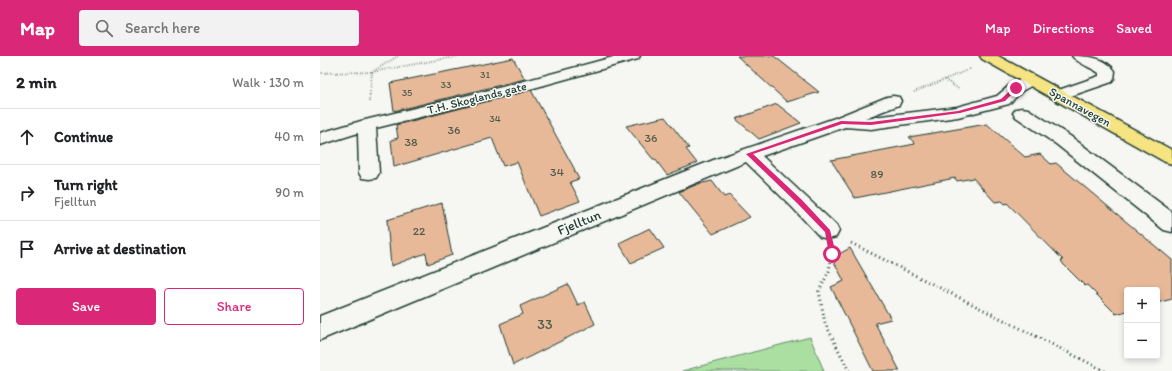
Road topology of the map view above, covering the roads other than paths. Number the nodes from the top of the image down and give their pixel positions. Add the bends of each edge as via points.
1 (633, 56) edge
2 (987, 56) edge
3 (1079, 56) edge
4 (583, 62) edge
5 (1030, 80) junction
6 (1059, 95) junction
7 (893, 101) road end
8 (1022, 113) dead end
9 (841, 122) junction
10 (367, 125) junction
11 (320, 139) edge
12 (749, 154) junction
13 (1172, 158) edge
14 (369, 173) dead end
15 (1172, 224) edge
16 (828, 231) road end
17 (320, 328) edge

1 - 4 street, T.H. Skoglands gate
2 - 5 main road, Spannavegen
3 - 6 street via 1107,71 1106,79
4 - 10 street, T.H. Skoglands gate via 506,91
5 - 6 main road, Spannavegen
5 - 9 street, Fjelltun via 1003,100 958,112 871,124
6 - 13 main road, Spannavegen
7 - 9 street, Fjelltun
8 - 15 street via 1063,140
9 - 12 street, Fjelltun
10 - 11 street, T.H. Skoglands gate
10 - 14 street
12 - 16 street
12 - 17 street, Fjelltun

